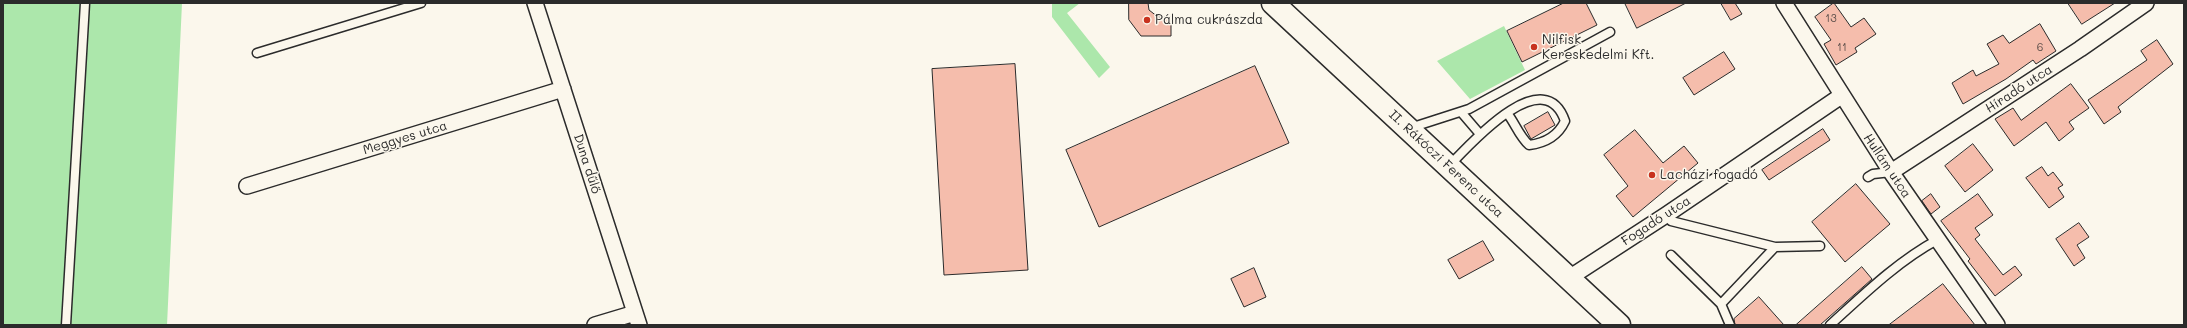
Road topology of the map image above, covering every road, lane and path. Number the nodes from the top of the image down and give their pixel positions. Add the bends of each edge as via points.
1 (85, 3) edge
2 (420, 3) edge
3 (535, 3) edge
4 (1272, 3) edge
5 (1784, 3) edge
6 (2146, 3) edge
7 (1610, 32) dead end
8 (257, 54) dead end
9 (564, 89) junction
10 (1841, 96) junction
11 (1461, 112) junction
12 (1507, 113) junction
13 (1407, 128) junction
14 (1479, 133) junction
15 (1449, 167) junction
16 (1891, 172) junction
17 (1868, 177) dead end
18 (247, 186) dead end
19 (1666, 215) junction
20 (1937, 240) junction
21 (1820, 246) dead end
22 (1775, 247) junction
23 (1671, 255) dead end
24 (1569, 278) junction
25 (1721, 304) junction
26 (637, 319) edge
27 (66, 325) edge
28 (595, 325) edge
29 (1619, 325) edge
30 (1730, 325) edge
31 (1830, 325) edge
32 (1997, 325) edge

1 - 27 lane
2 - 8 lane
3 - 9 street, Duna dűlő
4 - 13 main road, II. Rákóczi Ferenc utca
5 - 10 street, Hullám utca
6 - 16 street, Híradó utca
7 - 11 lane
9 - 18 street, Meggyes utca
9 - 26 street, Duna dűlő
10 - 16 street, Hullám utca
10 - 19 street, Fogadó utca
11 - 13 lane
11 - 14 lane
12 - 12 lane via 1518,105 1541,100 1555,103 1562,111 1565,121 1560,131 1550,138 1529,145 1521,137
12 - 14 lane
13 - 15 main road, II. Rákóczi Ferenc utca
14 - 15 lane
15 - 24 main road, II. Rákóczi Ferenc utca
16 - 17 lane
16 - 20 street, Hullám utca
19 - 22 lane via 1670,221
19 - 24 street, Fogadó utca
20 - 31 lane via 1859,298
20 - 32 street, Hullám utca
21 - 22 lane
22 - 25 lane
23 - 25 lane
24 - 29 main road, II. Rákóczi Ferenc utca
25 - 30 lane
26 - 28 street

